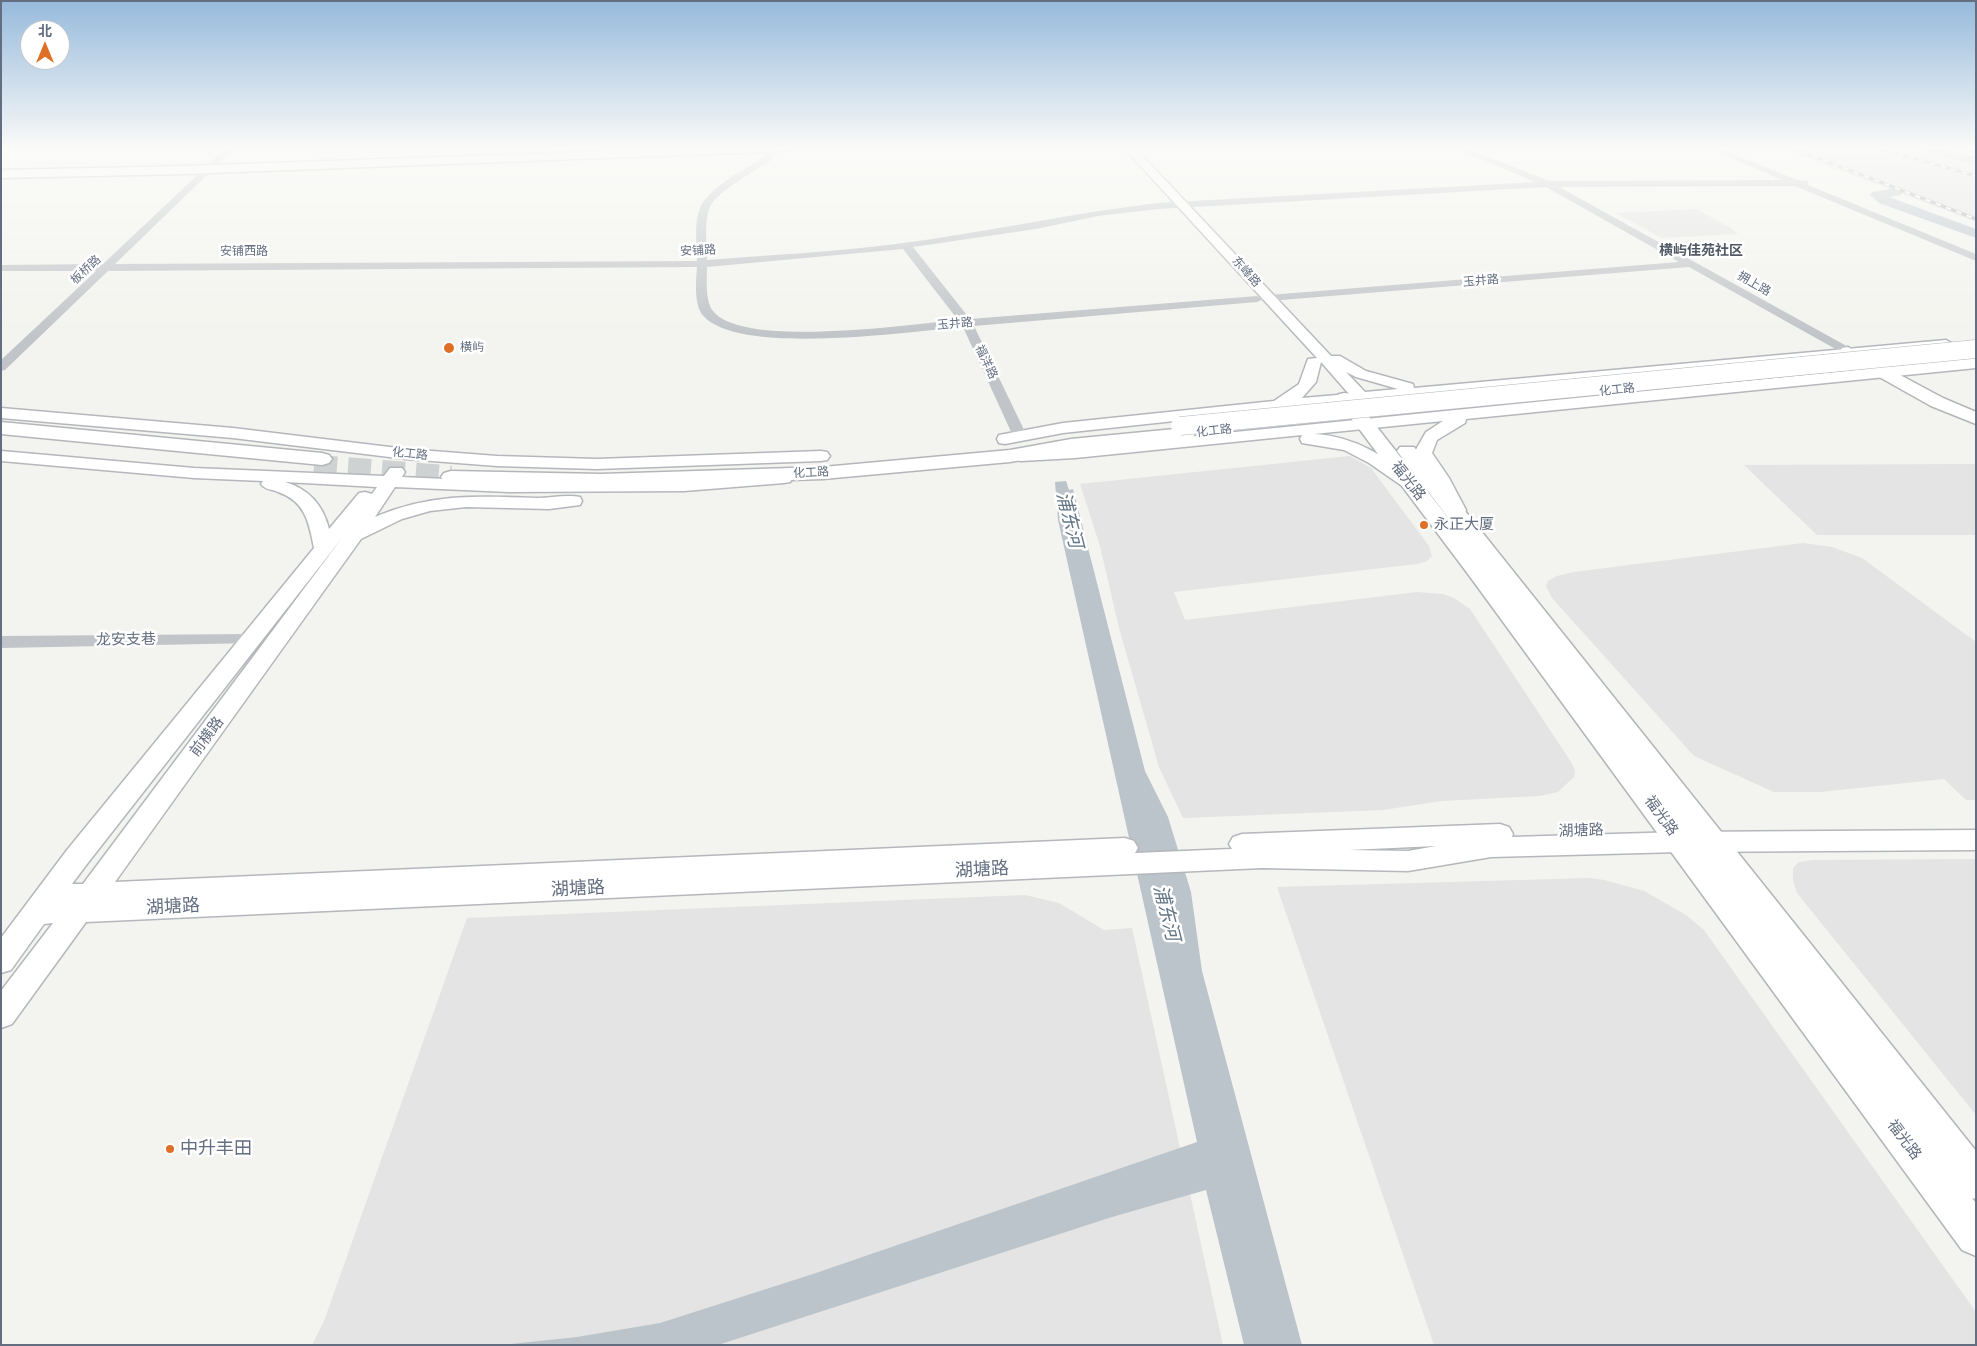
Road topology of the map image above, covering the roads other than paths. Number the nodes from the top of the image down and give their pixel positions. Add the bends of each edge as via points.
1 (165, 211) edge
2 (705, 211) edge
3 (1118, 211) edge
4 (1183, 211) edge
5 (1596, 211) edge
6 (1865, 211) edge
7 (1869, 211) edge
8 (906, 246) junction
9 (1976, 254) edge
10 (1976, 258) edge
11 (488, 264) joint
12 (702, 264) junction
13 (1692, 264) junction
14 (108, 267) junction
15 (1, 268) edge
16 (1263, 298) junction
17 (967, 323) junction
18 (1311, 342) junction
19 (1970, 345) edge
20 (1848, 352) junction
21 (1976, 356) edge
22 (1313, 362) junction
23 (1976, 363) edge
24 (1, 366) edge
25 (1884, 372) junction
26 (1473, 387) junction
27 (1353, 398) junction
28 (1938, 402) junction
29 (1267, 406) junction
30 (1, 413) edge
31 (1474, 414) junction
32 (1976, 420) edge
33 (1375, 424) junction
34 (1, 428) edge
35 (1976, 429) edge
36 (1187, 434) junction
37 (1, 439) edge
38 (1012, 444) junction
39 (401, 453) junction
40 (1, 456) edge
41 (318, 463) joint
42 (822, 465) junction
43 (227, 475) junction
44 (447, 477) junction
45 (384, 481) junction
46 (1411, 484) junction
47 (684, 486) junction
48 (509, 502) junction
49 (1466, 526) junction
50 (354, 536) junction
51 (324, 548) junction
52 (251, 639) junction
53 (1, 642) edge
54 (1976, 826) edge
55 (1691, 835) junction
56 (1976, 840) edge
57 (85, 903) junction
58 (42, 904) junction
59 (1, 961) edge
60 (1, 1015) edge
61 (1976, 1181) edge
62 (1976, 1236) edge

1 - 14 street, 板桥路
2 - 12 street, 玉井路
3 - 8 street, 安铺路
4 - 16 main road, 东峰路
5 - 13 street, 拥上路
6 - 10 street
7 - 9 street
8 - 12 street, 安铺路
8 - 17 street, 福洋路
11 - 12 street, 安铺路
11 - 14 street, 安铺西路
12 - 17 street, 玉井路 via 707,312 721,323 745,330 806,336
13 - 16 street, 玉井路
13 - 20 street, 拥上路
14 - 15 street, 安铺西路
14 - 24 street, 板桥路
16 - 17 street, 玉井路
16 - 18 main road, 东峰路
16 - 22 main road, 东峰路
17 - 38 street, 福洋路
18 - 26 main road via 1342,364 1380,381 1417,388
18 - 27 main road, 东峰路
19 - 20 main road
19 - 36 highway, 化工路, bridge
20 - 25 main road
20 - 26 main road
21 - 36 highway, 化工路
22 - 27 main road, 东峰路
22 - 29 main road via 1312,375 1305,389
23 - 25 main road
25 - 28 main road
25 - 31 main road
26 - 27 main road
27 - 29 main road
27 - 33 main road, 福光路
28 - 32 main road
28 - 35 main road
29 - 38 main road via 1064,428
30 - 39 main road, 化工路 via 233,433
31 - 33 main road
31 - 49 main road via 1437,431 1428,440 1423,453
33 - 36 main road
33 - 46 main road, 福光路
33 - 49 main road, 福光路
34 - 41 highway
36 - 38 highway, 化工路 via 1071,445
36 - 46 main road via 1327,440 1371,455
37 - 41 highway
38 - 42 highway, 化工路
39 - 42 main road, 化工路 via 497,462
39 - 45 main road, 前横路
40 - 43 main road
42 - 44 highway, 化工路 via 592,480
42 - 47 main road via 726,484
43 - 45 main road
43 - 51 main road via 274,485 304,497 318,517
44 - 45 main road
44 - 47 main road via 548,488
44 - 48 main road
45 - 50 main road, 前横路
45 - 51 main road, 前横路
46 - 55 main road, 福光路
47 - 48 main road via 537,505
48 - 50 main road via 430,504 383,520
49 - 55 main road, 福光路
50 - 57 main road, 前横路
51 - 52 main road, 前横路
52 - 53 street, 龙安支巷
52 - 58 main road, 前横路
54 - 55 main road, 湖塘路
55 - 56 main road, 湖塘路
55 - 57 main road, 湖塘路 via 1491,847 1408,861 1189,854 1119,856
55 - 61 main road, 福光路
55 - 62 main road, 福光路
57 - 58 main road, 湖塘路
57 - 60 main road, 前横路
58 - 59 main road, 前横路

